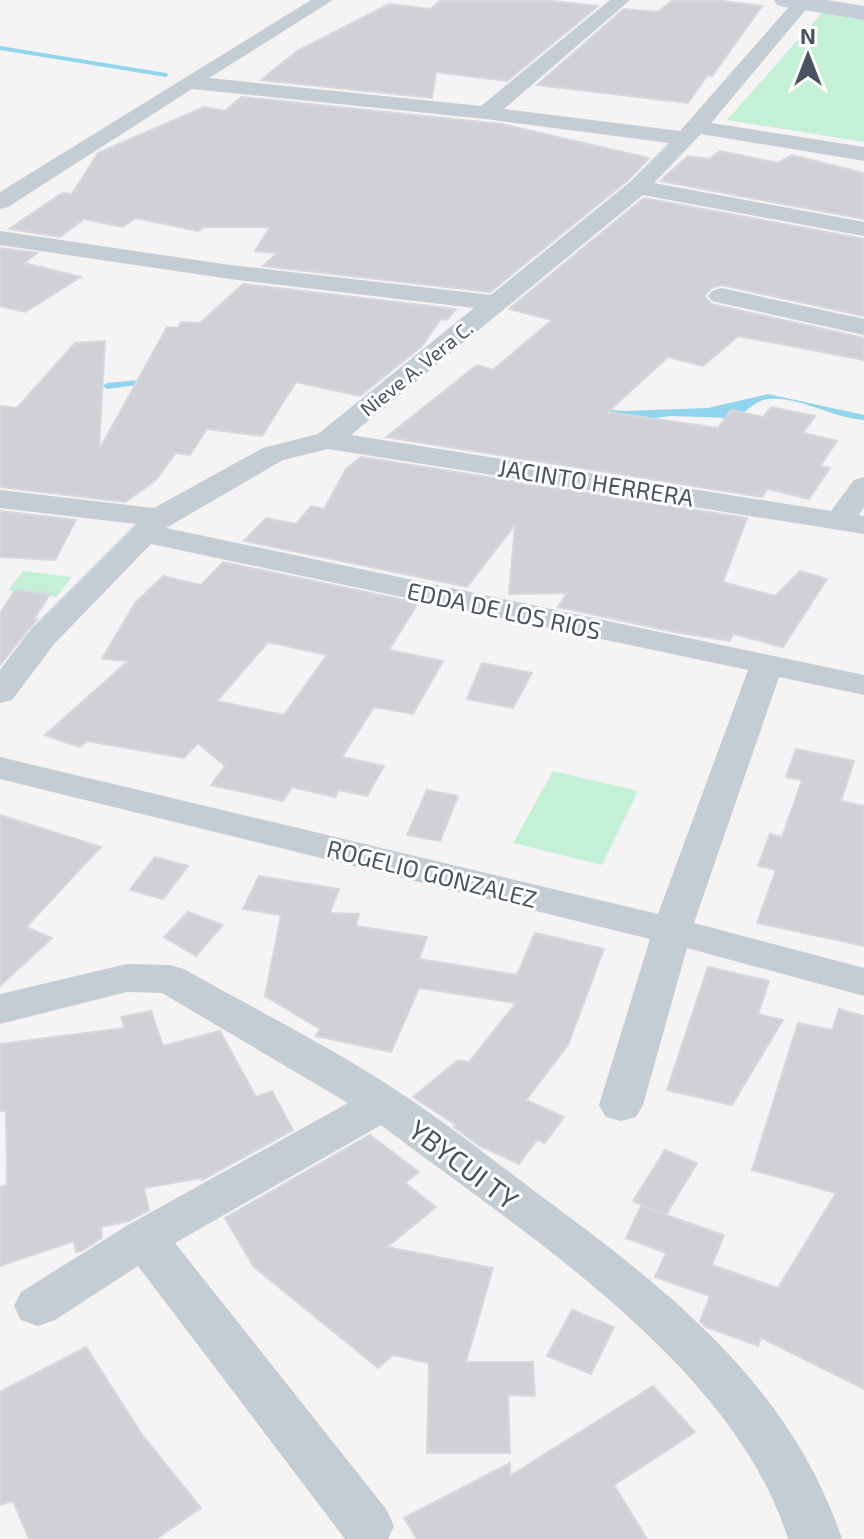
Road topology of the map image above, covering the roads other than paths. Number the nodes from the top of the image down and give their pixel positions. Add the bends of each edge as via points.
1 (324, 0) edge
2 (621, 0) edge
3 (797, 1) edge
4 (864, 13) edge
5 (188, 82) junction
6 (486, 113) junction
7 (690, 133) junction
8 (864, 154) edge
9 (638, 187) junction
10 (0, 202) edge
11 (864, 229) edge
12 (0, 238) edge
13 (721, 296) dead end
14 (497, 303) junction
15 (864, 327) edge
16 (328, 440) junction
17 (864, 486) edge
18 (0, 499) edge
19 (852, 522) edge
20 (152, 525) junction
21 (766, 666) junction
22 (864, 685) edge
23 (0, 693) edge
24 (0, 768) edge
25 (672, 931) junction
26 (864, 982) edge
27 (0, 1009) edge
28 (383, 1103) junction
29 (621, 1105) dead end
30 (144, 1238) junction
31 (38, 1306) dead end
32 (367, 1526) dead end
33 (815, 1539) edge

1 - 5 street
2 - 6 street
3 - 4 street
3 - 7 street, Nieve A. Vera C.
5 - 6 street
5 - 10 street
6 - 7 street
7 - 8 street
7 - 9 street, Nieve A. Vera C.
9 - 11 street
9 - 14 street, Nieve A. Vera C.
12 - 14 street
13 - 15 street
14 - 16 street, Nieve A. Vera C.
16 - 19 street, JACINTO HERRERA
16 - 20 street, Nieve A. Vera C. via 273,454
17 - 19 street
18 - 20 street, EDDA DE LOS RIOS
20 - 21 street, EDDA DE LOS RIOS
20 - 23 street, Nieve A. Vera C. via 43,636
21 - 22 street, EDDA DE LOS RIOS
21 - 25 street
24 - 25 street, ROGELIO GONZALEZ
25 - 26 street, ROGELIO GONZALEZ
25 - 29 street
27 - 28 street, YBYCUI TY via 127,978 170,979
28 - 30 street
28 - 33 street, YBYCUI TY via 669,1323 748,1411 803,1502
30 - 31 street
30 - 32 street

